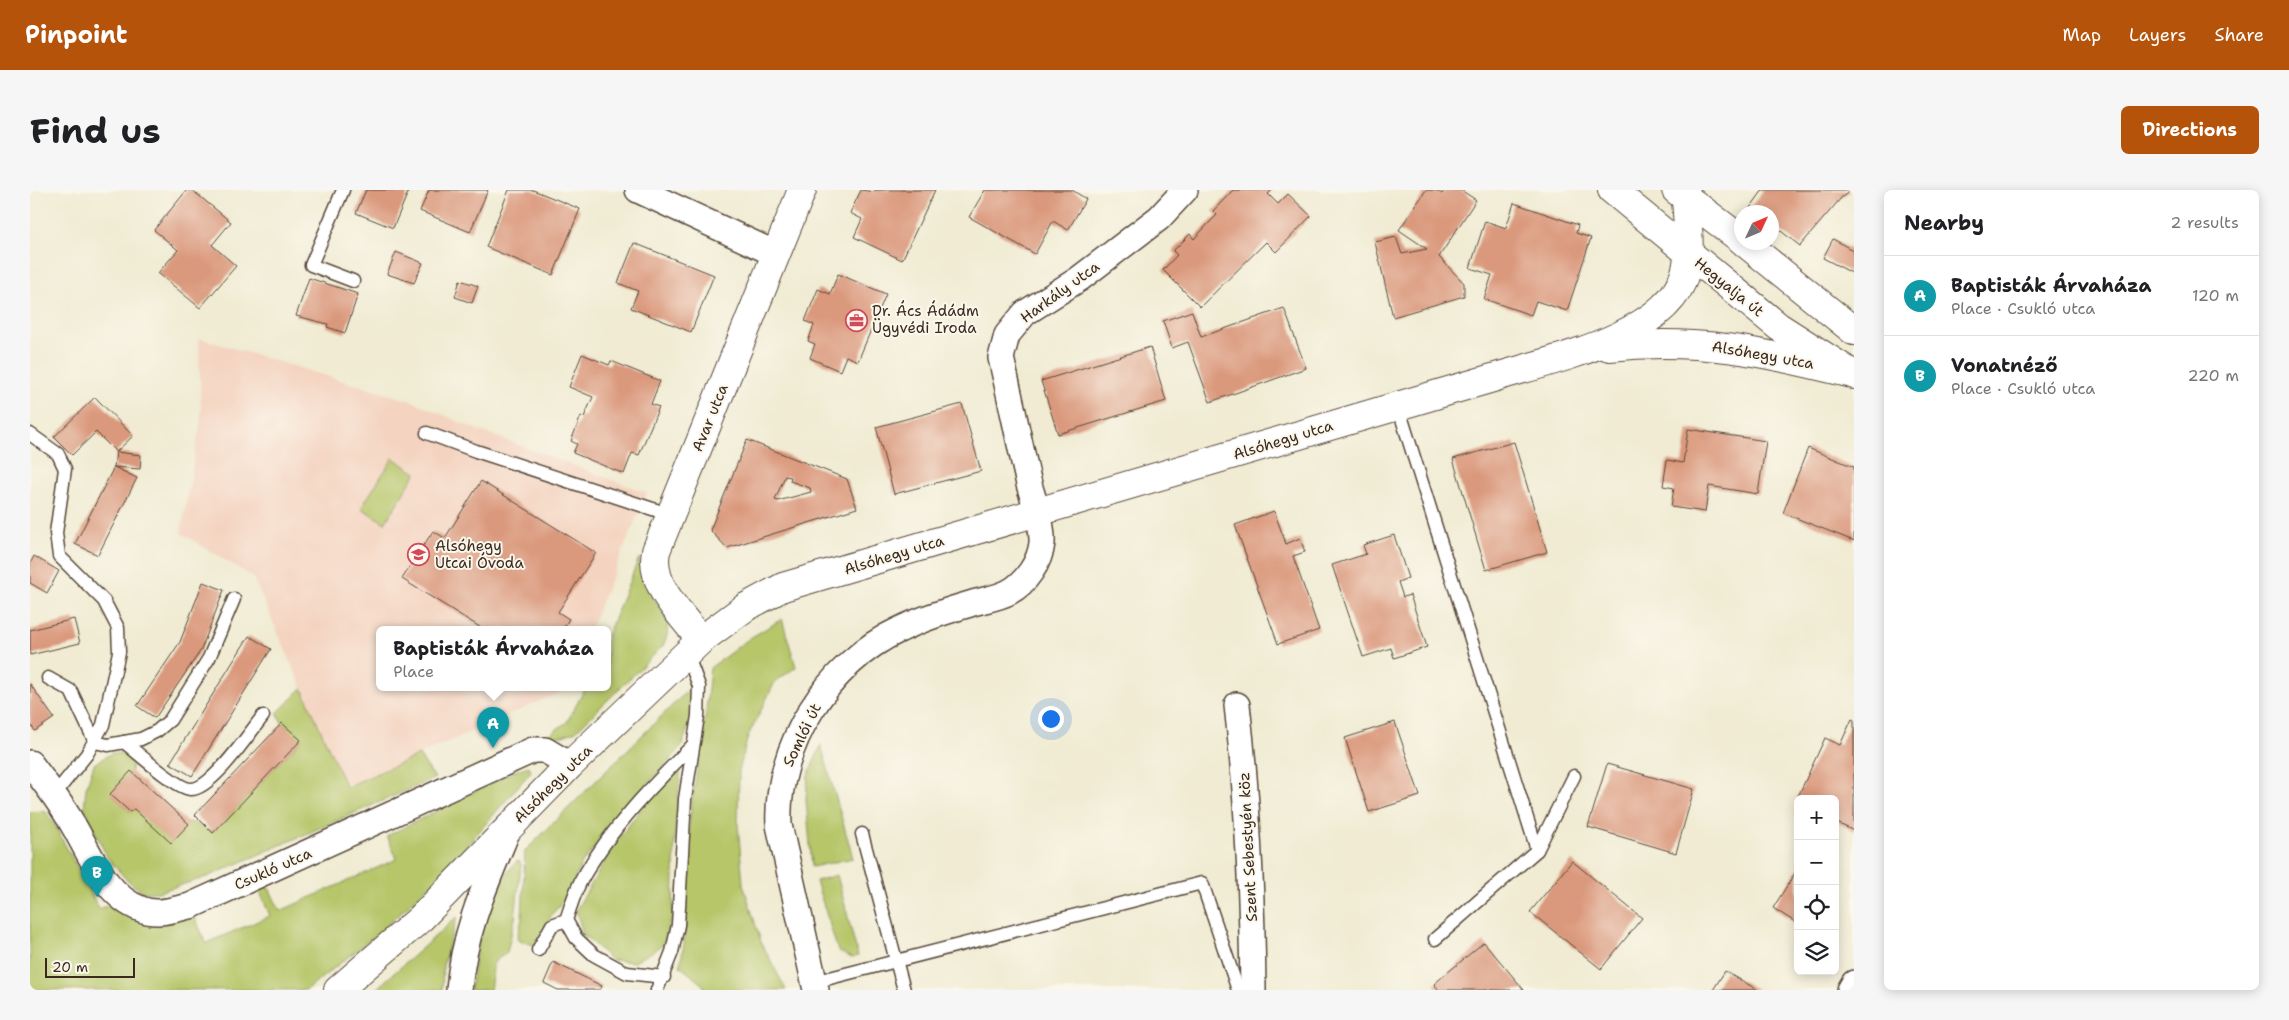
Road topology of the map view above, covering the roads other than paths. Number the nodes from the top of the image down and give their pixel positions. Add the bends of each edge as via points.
1 (343, 190) edge
2 (638, 190) edge
3 (802, 190) edge
4 (1184, 190) edge
5 (1612, 190) edge
6 (1681, 194) edge
7 (1734, 234) edge
8 (1754, 250) edge
9 (776, 254) junction
10 (1688, 254) junction
11 (353, 281) dead end
12 (1854, 331) edge
13 (1583, 350) junction
14 (1853, 374) edge
15 (1398, 406) junction
16 (427, 433) dead end
17 (30, 434) edge
18 (1037, 512) junction
19 (671, 514) junction
20 (234, 599) dead end
21 (694, 647) junction
22 (48, 678) dead end
23 (1237, 705) dead end
24 (262, 716) dead end
25 (94, 742) junction
26 (124, 742) junction
27 (692, 746) junction
28 (30, 763) edge
29 (570, 765) junction
30 (1574, 776) dead end
31 (54, 795) junction
32 (508, 828) junction
33 (862, 834) dead end
34 (1537, 850) junction
35 (566, 920) junction
36 (1435, 939) dead end
37 (538, 950) dead end
38 (895, 961) junction
39 (664, 977) junction
40 (1854, 983) edge
41 (815, 986) edge
42 (338, 990) edge
43 (459, 990) edge
44 (657, 990) edge
45 (904, 990) edge
46 (1238, 990) edge
47 (1253, 990) edge
48 (1850, 990) edge

1 - 11 lane via 311,265
2 - 9 street
3 - 9 street, Avar utca
4 - 18 street, Harkály utca via 1159,218 1079,279 1025,313 1007,335 1001,358
5 - 10 street, Hegyalja út
6 - 7 street
6 - 10 street, Alsóhegy utca
8 - 12 street
9 - 19 street, Avar utca
10 - 13 street, Alsóhegy utca via 1685,274 1660,311 1641,326
10 - 14 street, Hegyalja út via 1779,327
13 - 14 street, Alsóhegy utca via 1658,344 1715,346 1770,354
13 - 15 street, Alsóhegy utca
15 - 18 street, Alsóhegy utca
15 - 34 lane
16 - 19 lane
17 - 25 lane via 58,454 65,469 56,533 59,556 104,601 118,628 119,652 114,682 103,725
18 - 21 street, Alsóhegy utca via 783,587 746,607
18 - 41 street, Somlói út via 1042,543 1037,562 1026,578 1009,592 898,630 868,649 822,695 792,749 780,788 779,825
19 - 21 street, Avar utca via 656,551 657,572
20 - 26 lane via 210,658 170,720 149,736
21 - 27 lane via 700,686
21 - 29 street, Alsóhegy utca
22 - 25 lane via 71,691
23 - 47 street, Szent Sebestyén köz via 1251,871
24 - 26 lane via 213,777 196,789 172,781
25 - 26 lane via 108,745
25 - 31 lane
27 - 35 lane via 605,843 582,879
27 - 39 lane via 682,837 678,924
28 - 31 street, Csukló utca
29 - 31 street, Csukló utca via 545,750 533,750 198,902 160,913 141,910 112,888
29 - 32 street, Alsóhegy utca
30 - 34 lane
32 - 42 street, Alsóhegy utca via 420,919
32 - 43 street via 478,902
33 - 38 lane
34 - 36 lane
35 - 37 lane via 552,925
35 - 39 lane via 576,938 594,955 627,973
38 - 41 lane
38 - 45 lane
38 - 46 lane via 1202,883
39 - 44 lane
40 - 48 street

